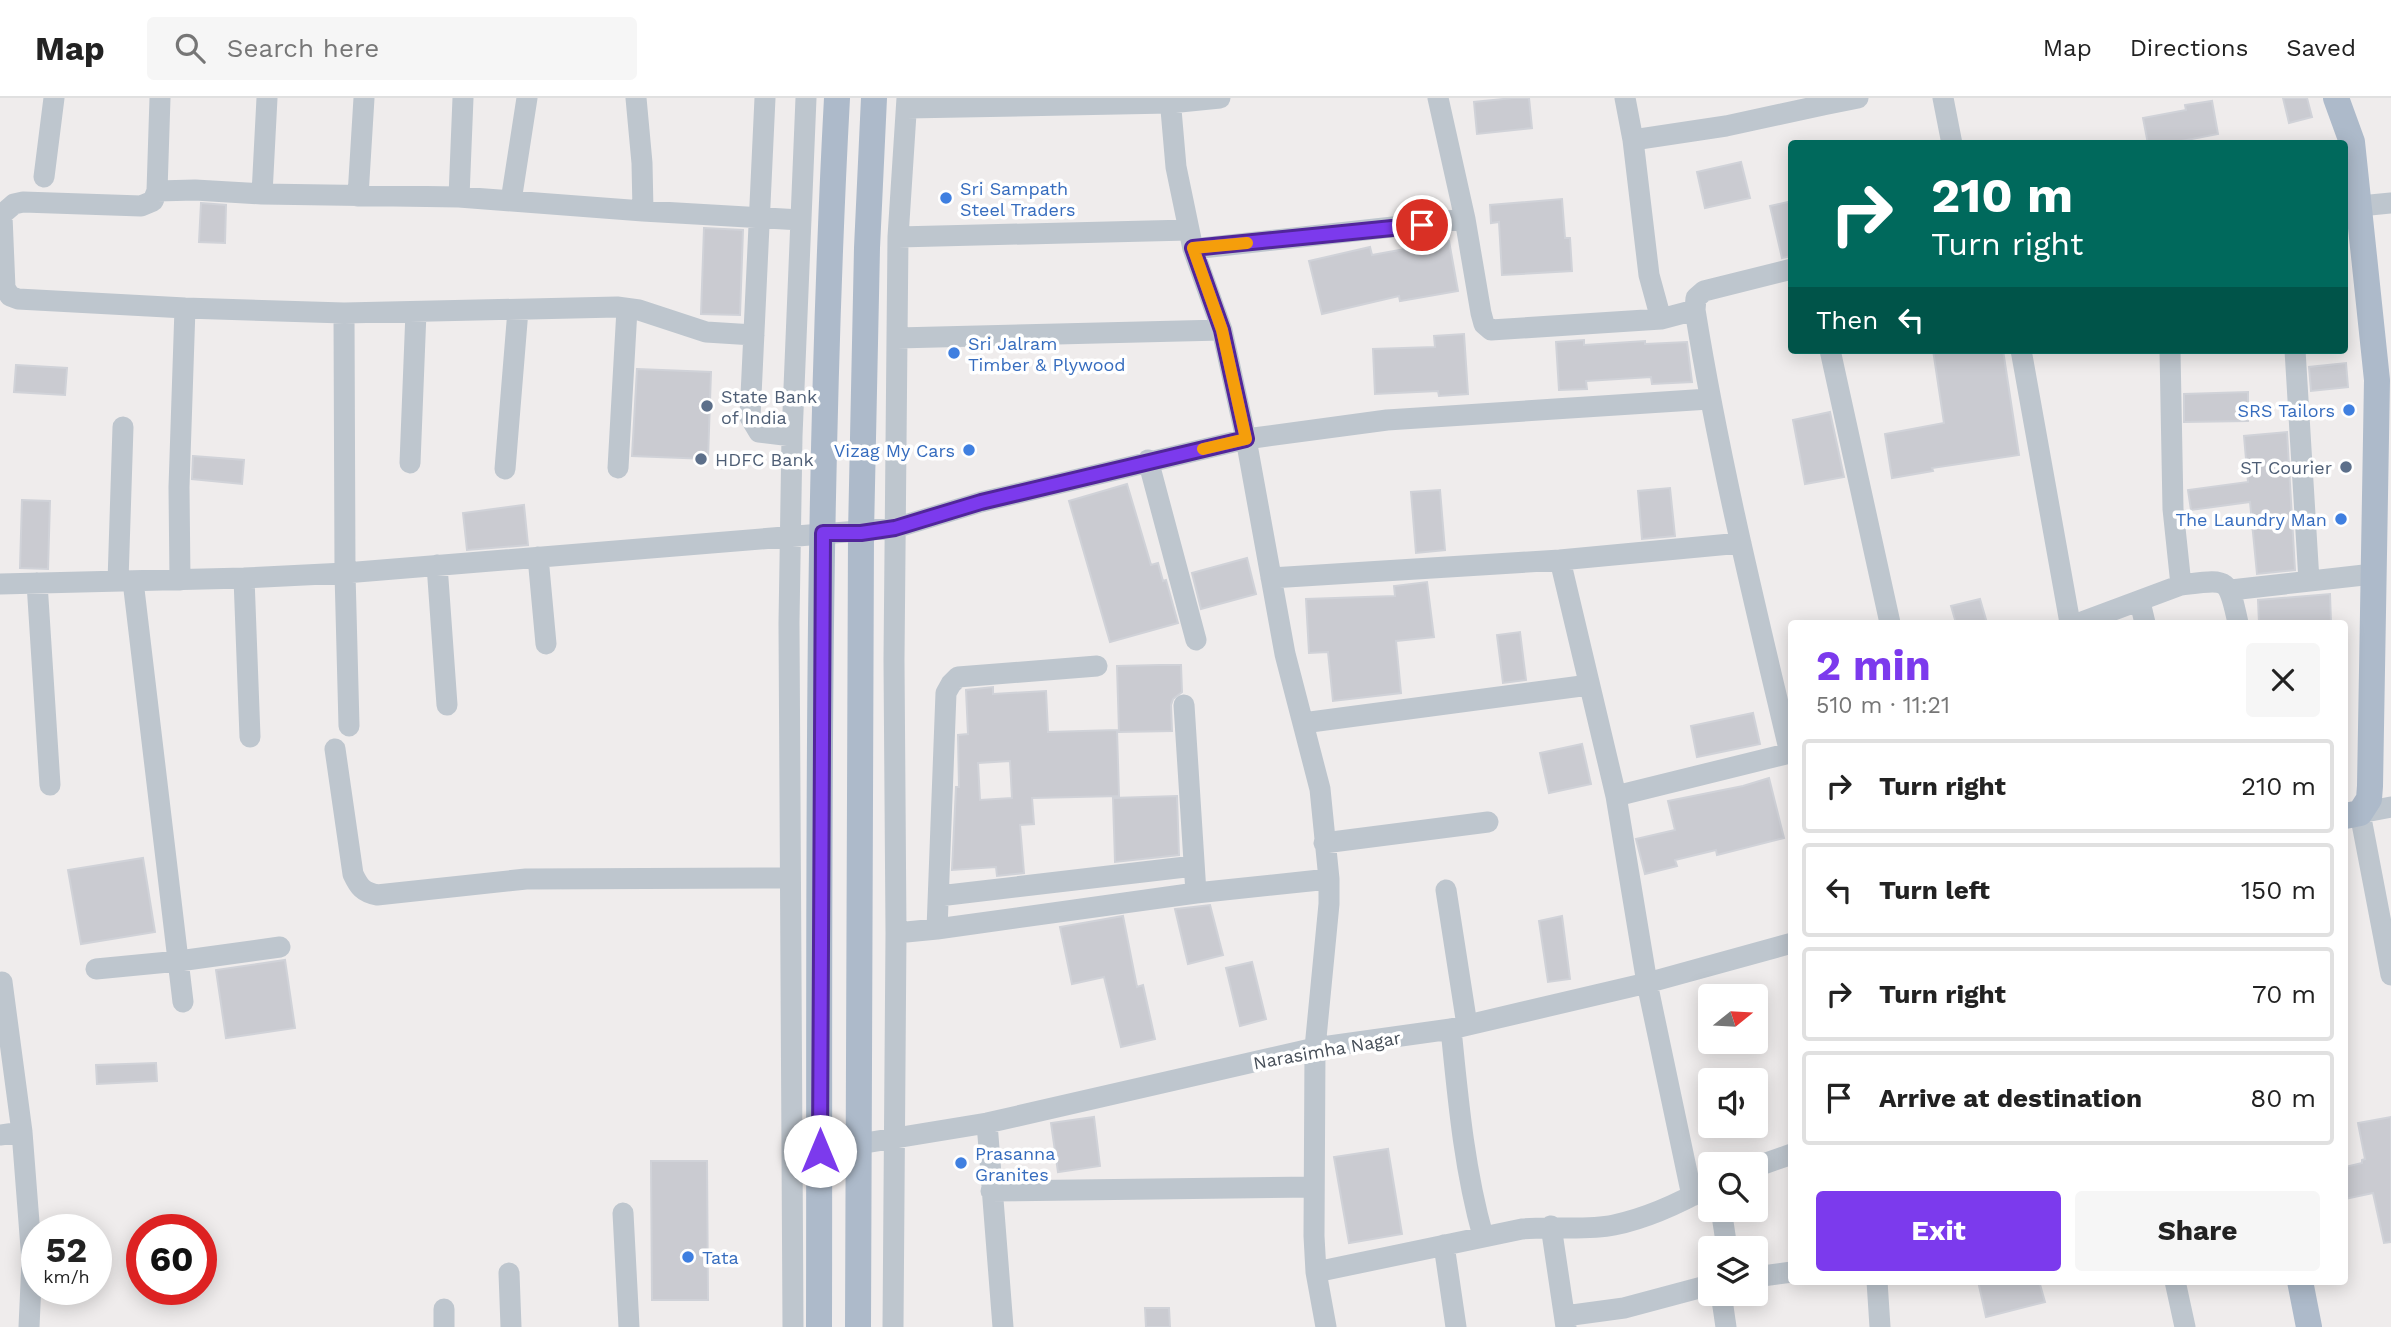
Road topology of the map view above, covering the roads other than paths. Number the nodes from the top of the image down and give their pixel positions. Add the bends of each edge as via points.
1 (54, 98) edge
2 (160, 98) edge
3 (267, 98) edge
4 (363, 98) edge
5 (463, 98) edge
6 (527, 98) edge
7 (636, 98) edge
8 (765, 98) edge
9 (806, 98) edge
10 (837, 98) edge
11 (874, 98) edge
12 (1220, 98) edge
13 (1438, 98) edge
14 (1625, 98) edge
15 (1858, 98) edge
16 (1943, 98) edge
17 (2336, 98) edge
18 (1170, 101) edge
19 (1822, 101) edge
20 (907, 103) edge
21 (1633, 140) junction
22 (1951, 140) edge
23 (2346, 140) edge
24 (2348, 148) edge
25 (44, 177) dead end
26 (158, 191) junction
27 (262, 194) junction
28 (359, 196) junction
29 (459, 197) junction
30 (511, 201) junction
31 (2391, 203) edge
32 (2360, 206) junction
33 (643, 212) junction
34 (1, 216) edge
35 (759, 218) junction
36 (1465, 219) junction
37 (801, 220) junction
38 (898, 237) junction
39 (1191, 239) junction
40 (2354, 240) edge
41 (1788, 270) edge
42 (185, 308) junction
43 (627, 309) junction
44 (518, 310) junction
45 (1695, 310) junction
46 (416, 312) junction
47 (344, 313) junction
48 (1661, 319) junction
49 (1222, 330) junction
50 (754, 335) junction
51 (897, 338) junction
52 (1831, 354) edge
53 (2022, 354) edge
54 (2171, 354) edge
55 (2295, 354) edge
56 (1709, 398) junction
57 (123, 426) dead end
58 (792, 436) junction
59 (1246, 439) junction
60 (1148, 460) junction
61 (410, 463) dead end
62 (618, 468) dead end
63 (505, 469) dead end
64 (2383, 480) edge
65 (895, 528) junction
66 (823, 533) junction
67 (861, 533) junction
68 (791, 536) junction
69 (1741, 544) junction
70 (538, 557) junction
71 (1560, 560) junction
72 (437, 565) junction
73 (345, 573) junction
74 (244, 578) junction
75 (1271, 578) junction
76 (180, 580) junction
77 (125, 581) junction
78 (2309, 581) junction
79 (37, 583) junction
80 (0, 584) edge
81 (2181, 585) junction
82 (2231, 590) junction
83 (2379, 590) edge
84 (2140, 602) junction
85 (1889, 620) edge
86 (2069, 620) edge
87 (2087, 620) edge
88 (2144, 620) edge
89 (2237, 620) edge
90 (1196, 640) dead end
91 (547, 645) dead end
92 (1097, 666) dead end
93 (1589, 685) junction
94 (447, 705) dead end
95 (1184, 705) dead end
96 (1303, 723) junction
97 (349, 726) dead end
98 (250, 737) dead end
99 (1788, 740) edge
100 (335, 749) dead end
101 (1788, 754) edge
102 (50, 785) dead end
103 (1616, 796) junction
104 (2391, 807) edge
105 (2353, 815) edge
106 (1488, 822) dead end
107 (1324, 843) junction
108 (1194, 866) junction
109 (790, 878) junction
110 (1329, 879) junction
111 (1446, 890) dead end
112 (1196, 893) junction
113 (939, 896) junction
114 (937, 929) junction
115 (896, 933) junction
116 (1788, 944) edge
117 (280, 947) dead end
118 (180, 961) junction
119 (96, 969) dead end
120 (2391, 975) edge
121 (1, 977) edge
122 (1647, 983) junction
123 (183, 1002) dead end
124 (1459, 1027) junction
125 (1315, 1048) junction
126 (987, 1123) junction
127 (22, 1132) junction
128 (0, 1135) edge
129 (893, 1139) junction
130 (859, 1144) junction
131 (1788, 1155) edge
132 (1768, 1162) edge
133 (1698, 1179) edge
134 (1314, 1187) junction
135 (990, 1191) junction
136 (1698, 1192) edge
137 (623, 1213) dead end
138 (1551, 1226) junction
139 (1483, 1236) junction
140 (1444, 1245) junction
141 (1316, 1272) junction
142 (509, 1273) dead end
143 (1788, 1273) edge
144 (1768, 1275) edge
145 (1877, 1285) edge
146 (2176, 1285) edge
147 (2301, 1285) edge
148 (1698, 1290) edge
149 (1723, 1306) edge
150 (1625, 1317) edge
151 (1566, 1321) edge
152 (29, 1327) edge
153 (511, 1327) edge
154 (629, 1327) edge
155 (793, 1327) edge
156 (820, 1327) edge
157 (858, 1327) edge
158 (893, 1327) edge
159 (1003, 1327) edge
160 (1326, 1327) edge
161 (1456, 1327) edge
162 (1726, 1327) edge
163 (1880, 1327) edge
164 (2185, 1327) edge
165 (2309, 1327) edge

1 - 25 street
2 - 26 street
3 - 27 street
4 - 28 street
5 - 29 street
6 - 30 street
7 - 33 street
8 - 35 street
9 - 37 street
10 - 66 main road
11 - 67 main road
12 - 18 street
13 - 36 street
14 - 21 street
15 - 19 street
16 - 22 street
17 - 23 main road
18 - 20 street
18 - 39 street via 1176,167
19 - 21 street via 1726,126
20 - 38 street
21 - 48 street via 1649,275
24 - 32 main road
26 - 27 street
26 - 34 street via 153,201 141,206 23,202 7,208
27 - 28 street
28 - 29 street
29 - 30 street
30 - 33 street
31 - 32 street
32 - 40 main road
33 - 35 street
34 - 42 street via 5,288 10,296
35 - 37 street
35 - 50 street
36 - 39 street
36 - 48 street via 1481,313 1491,330
37 - 58 street
38 - 39 street
38 - 51 street
39 - 49 street
40 - 64 main road via 2377,380
41 - 45 street via 1704,291 1696,298
42 - 47 street
42 - 76 street
43 - 44 street
43 - 50 street via 706,332
43 - 62 street
44 - 46 street
44 - 63 street
45 - 48 street
45 - 56 street
46 - 47 street
46 - 61 street
47 - 73 street
49 - 51 street
49 - 59 street
50 - 58 street via 750,417 759,432
51 - 65 street
52 - 85 street
53 - 86 street
54 - 81 street via 2174,509
55 - 78 street
56 - 59 street via 1387,420
56 - 69 street
57 - 77 street
58 - 68 street
59 - 60 street
59 - 75 street
60 - 65 street
60 - 90 street
64 - 83 main road
65 - 67 street
65 - 115 street
66 - 67 street
66 - 68 street
66 - 156 main road
67 - 130 main road
68 - 70 street
68 - 109 street
69 - 71 street
69 - 99 street
70 - 72 street
70 - 91 street
71 - 75 street
71 - 93 street
72 - 73 street
72 - 94 street
73 - 74 street
73 - 97 street
74 - 76 street
74 - 98 street
75 - 96 street
76 - 77 street
77 - 79 street
77 - 118 street
78 - 82 street
78 - 83 street
79 - 80 street
79 - 102 street
81 - 82 street via 2214,581
81 - 84 street
82 - 89 street
83 - 105 main road via 2369,799
84 - 87 street
84 - 88 street
92 - 113 street via 958,677 951,684 946,693
93 - 96 street
93 - 103 street
95 - 108 street
96 - 107 street via 1320,789
100 - 109 street via 353,874 366,893 526,879
101 - 103 street
103 - 122 street
104 - 105 street
105 - 120 street
106 - 107 street
107 - 110 street
108 - 112 street
108 - 113 street
109 - 155 street
110 - 112 street
110 - 125 street
111 - 124 street
112 - 114 street
113 - 114 street
114 - 115 street
115 - 129 street
116 - 122 street, Narasimha Nagar
117 - 118 street
118 - 119 street
118 - 123 street
121 - 127 street
122 - 124 street, Narasimha Nagar
122 - 133 street
124 - 125 street, Narasimha Nagar
124 - 139 street via 1461,1129
125 - 126 street, Narasimha Nagar
125 - 134 street
126 - 129 street, Narasimha Nagar
126 - 135 street
127 - 128 street
127 - 152 street via 32,1261
129 - 130 street, Narasimha Nagar
129 - 158 street
130 - 157 main road
131 - 132 street
134 - 135 street
134 - 141 street
135 - 159 street
136 - 138 street via 1660,1211 1614,1225
137 - 154 street
138 - 139 street
138 - 151 street
139 - 140 street
140 - 141 street
140 - 161 street
141 - 160 street
142 - 153 street
143 - 144 street
145 - 163 street
146 - 164 street
147 - 165 main road
148 - 150 street
149 - 162 street
150 - 151 street

